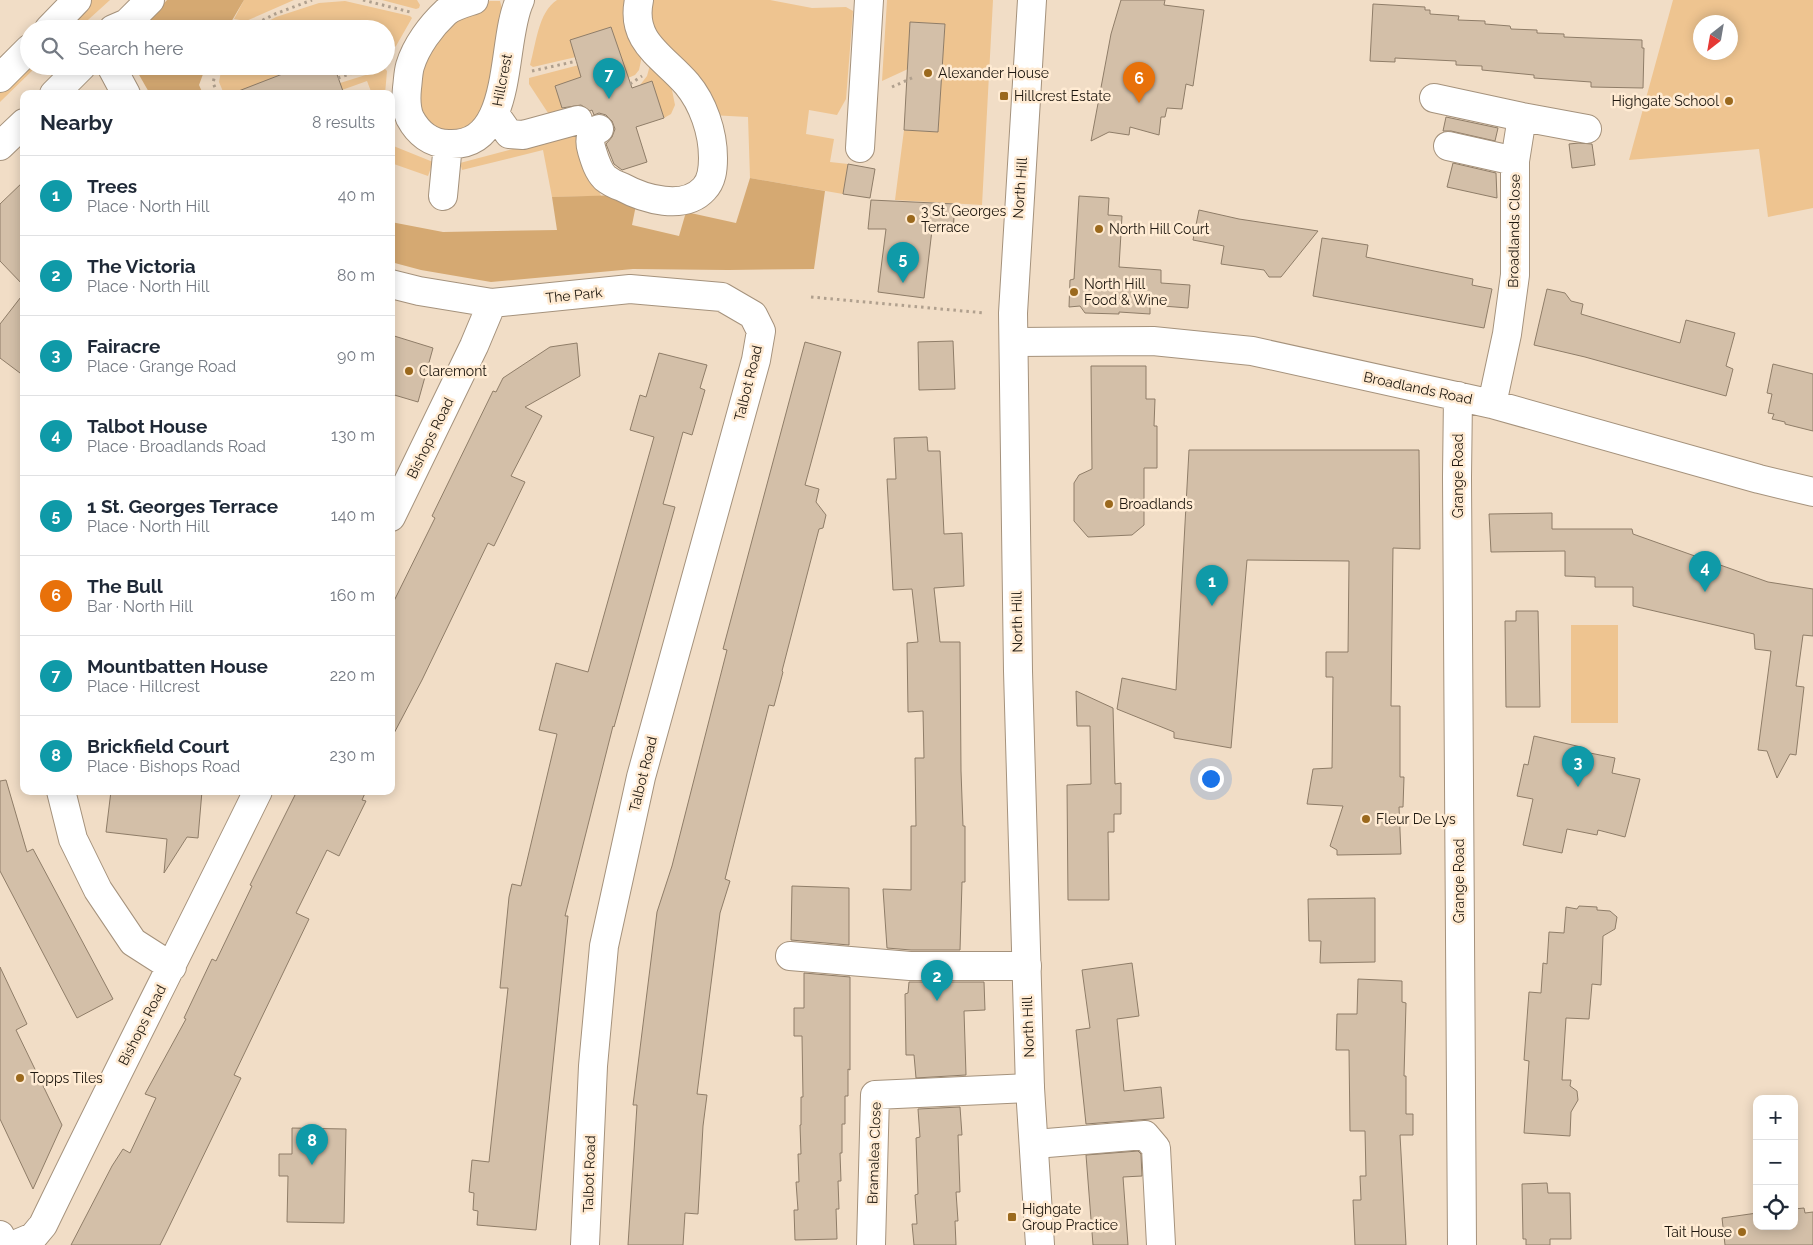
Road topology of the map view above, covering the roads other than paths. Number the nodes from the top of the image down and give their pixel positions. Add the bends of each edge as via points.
1 (77, 0) edge
2 (150, 0) edge
3 (474, 0) edge
4 (520, 0) edge
5 (640, 0) edge
6 (869, 0) edge
7 (1032, 0) edge
8 (58, 20) edge
9 (129, 20) edge
10 (20, 58) edge
11 (73, 75) edge
12 (101, 75) edge
13 (116, 75) edge
14 (0, 78) edge
15 (58, 90) edge
16 (108, 90) edge
17 (124, 90) edge
18 (1434, 98) dead end
19 (495, 114) junction
20 (1522, 117) junction
21 (20, 127) edge
22 (1587, 128) dead end
23 (448, 144) junction
24 (0, 146) edge
25 (1448, 146) dead end
26 (860, 148) dead end
27 (1515, 161) junction
28 (443, 196) dead end
29 (395, 285) edge
30 (492, 304) junction
31 (753, 315) joint
32 (1014, 342) junction
33 (1458, 396) junction
34 (1492, 404) junction
35 (1813, 492) edge
36 (395, 509) edge
37 (62, 795) edge
38 (256, 795) edge
39 (790, 956) dead end
40 (1027, 966) junction
41 (172, 967) junction
42 (1030, 1088) junction
43 (1035, 1144) junction
44 (0, 1235) edge
45 (4, 1245) edge
46 (14, 1245) edge
47 (585, 1245) edge
48 (871, 1245) edge
49 (1040, 1245) edge
50 (1161, 1245) edge
51 (1462, 1245) edge

1 - 8 main road
2 - 9 main road
3 - 23 main road via 447,11 415,52 410,67 406,99 408,114 426,137
4 - 19 main road, Hillcrest via 511,29
5 - 19 main road via 636,16 647,45 688,85 710,129 713,173 704,190 689,199 672,202 632,192 607,180 599,170 591,148 592,132 588,124 523,135 509,134
6 - 26 main road
7 - 32 main road, North Hill via 1012,313
10 - 14 main road
11 - 15 main road
12 - 16 main road
13 - 17 main road
18 - 20 main road
19 - 23 main road, Hillcrest via 483,132 471,140
20 - 22 main road
20 - 27 main road, Broadlands Close
21 - 24 main road
23 - 28 main road
25 - 27 main road
27 - 34 main road, Broadlands Close via 1515,275
29 - 30 main road, The Park
30 - 31 main road, The Park via 630,289 722,297
30 - 36 main road, Bishops Road
31 - 47 main road, Talbot Road via 761,332 756,360 641,777 604,946 593,1066
32 - 33 main road, Broadlands Road via 1154,341 1252,351
32 - 40 main road, North Hill via 1018,671
33 - 34 main road, Broadlands Road
33 - 51 main road, Grange Road
34 - 35 main road, Broadlands Road
37 - 41 main road via 73,839 98,890 133,942
38 - 41 main road, Bishops Road
39 - 40 main road via 910,966
40 - 42 main road, North Hill
41 - 46 main road, Bishops Road via 43,1225 33,1237
42 - 43 main road, North Hill
42 - 48 main road, Bramalea Close via 874,1095
43 - 49 main road, North Hill
43 - 50 main road via 1145,1136 1156,1148
44 - 45 main road

